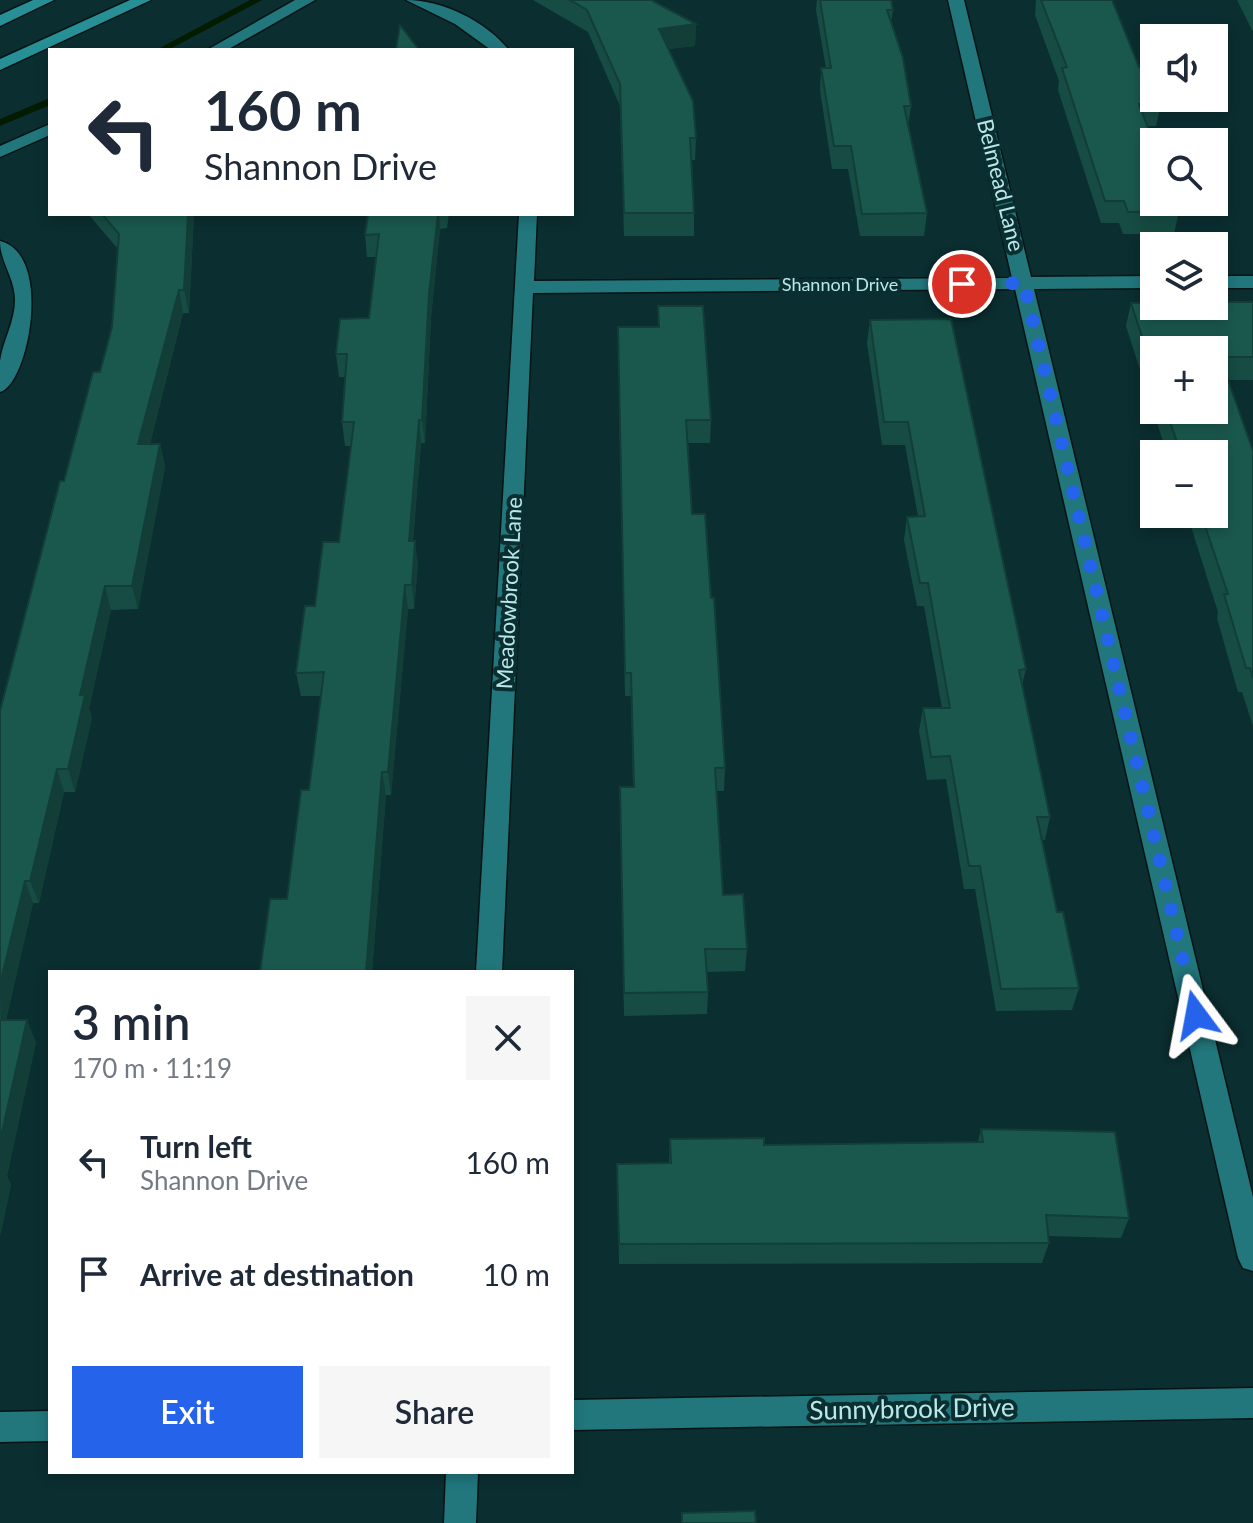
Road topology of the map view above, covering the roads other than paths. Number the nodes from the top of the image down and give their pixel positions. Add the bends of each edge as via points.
1 (46, 0) edge
2 (143, 0) edge
3 (307, 0) edge
4 (414, 0) edge
5 (956, 0) edge
6 (0, 21) edge
7 (219, 48) edge
8 (499, 48) edge
9 (0, 65) edge
10 (48, 130) edge
11 (0, 152) edge
12 (528, 216) edge
13 (0, 246) edge
14 (1140, 282) edge
15 (1228, 282) edge
16 (1253, 282) edge
17 (1024, 283) junction
18 (526, 287) junction
19 (0, 386) edge
20 (489, 970) edge
21 (1253, 1258) edge
22 (1253, 1403) edge
23 (574, 1415) edge
24 (48, 1426) edge
25 (0, 1427) edge
26 (462, 1474) edge
27 (460, 1523) edge

1 - 6 main road
2 - 9 main road
3 - 7 street
4 - 8 street via 441,9
5 - 17 street, Belmead Lane
10 - 11 street
12 - 18 street, Meadowbrook Lane
13 - 19 street via 21,272 26,306
14 - 17 street, Shannon Drive
15 - 16 street
17 - 18 street, Shannon Drive
17 - 21 street, Belmead Lane
18 - 20 street, Meadowbrook Lane
22 - 23 street, Sunnybrook Drive
24 - 25 street
26 - 27 street

